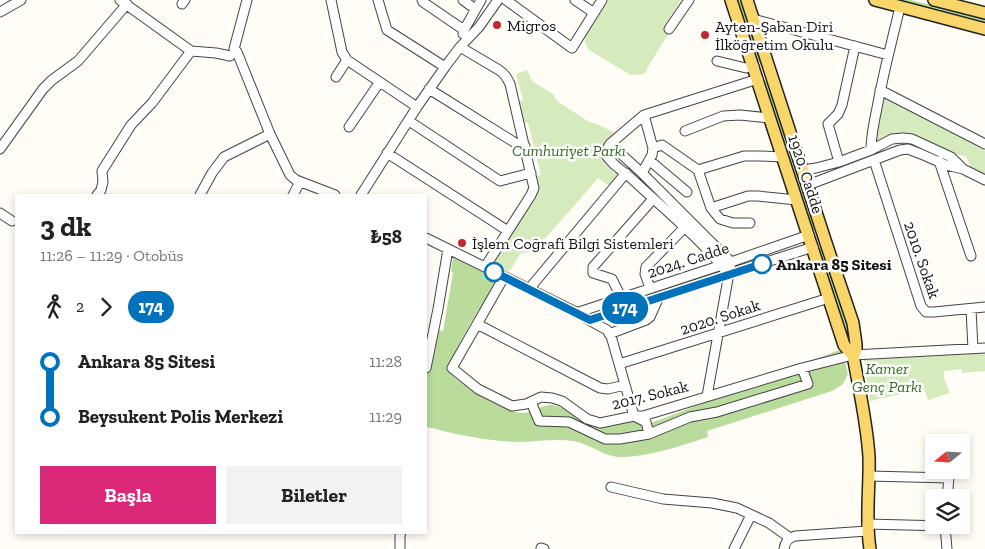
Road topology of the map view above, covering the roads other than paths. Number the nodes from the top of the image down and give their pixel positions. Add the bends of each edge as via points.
1 (21, 0) edge
2 (247, 0) edge
3 (331, 0) edge
4 (378, 0) edge
5 (422, 0) edge
6 (463, 0) edge
7 (481, 0) edge
8 (498, 0) edge
9 (506, 0) edge
10 (575, 0) edge
11 (602, 0) edge
12 (689, 0) edge
13 (731, 0) edge
14 (875, 0) edge
15 (934, 0) edge
16 (123, 2) edge
17 (748, 2) edge
18 (900, 7) junction
19 (475, 9) junction
20 (0, 12) edge
21 (594, 13) junction
22 (985, 13) edge
23 (753, 19) junction
24 (669, 29) dead end
25 (985, 29) edge
26 (464, 30) junction
27 (460, 46) junction
28 (855, 46) junction
29 (191, 51) junction
30 (232, 53) junction
31 (888, 55) junction
32 (347, 60) junction
33 (718, 61) dead end
34 (767, 62) junction
35 (445, 66) junction
36 (754, 66) junction
37 (771, 74) junction
38 (336, 77) dead end
39 (758, 79) junction
40 (379, 83) junction
41 (429, 90) junction
42 (880, 90) junction
43 (417, 107) junction
44 (644, 115) junction
45 (770, 118) junction
46 (409, 121) junction
47 (349, 127) dead end
48 (685, 131) dead end
49 (270, 134) junction
50 (610, 144) junction
51 (985, 144) edge
52 (525, 146) junction
53 (653, 148) junction
54 (0, 149) edge
55 (871, 150) junction
56 (387, 153) junction
57 (783, 157) junction
58 (649, 160) junction
59 (874, 160) junction
60 (939, 161) junction
61 (839, 162) junction
62 (963, 169) junction
63 (698, 170) junction
64 (803, 170) junction
65 (531, 172) junction
66 (626, 173) junction
67 (642, 173) junction
68 (985, 180) edge
69 (300, 182) junction
70 (808, 185) junction
71 (687, 192) dead end
72 (98, 194) edge
73 (201, 194) edge
74 (294, 194) edge
75 (332, 194) edge
76 (362, 194) edge
77 (653, 199) junction
78 (798, 200) junction
79 (711, 208) junction
80 (0, 213) edge
81 (12, 222) dead end
82 (750, 223) dead end
83 (685, 227) junction
84 (822, 230) junction
85 (508, 231) junction
86 (809, 234) junction
87 (427, 238) edge
88 (826, 243) junction
89 (813, 247) junction
90 (448, 249) junction
91 (970, 256) dead end
92 (731, 262) junction
93 (721, 265) junction
94 (485, 267) junction
95 (729, 275) junction
96 (504, 277) junction
97 (650, 288) junction
98 (529, 290) junction
99 (621, 297) junction
100 (659, 297) junction
101 (829, 298) junction
102 (601, 304) junction
103 (985, 307) edge
104 (971, 309) junction
105 (576, 313) junction
106 (604, 315) junction
107 (587, 319) junction
108 (477, 324) junction
109 (599, 326) junction
110 (609, 334) junction
111 (718, 334) junction
112 (985, 348) edge
113 (973, 349) junction
114 (854, 355) junction
115 (427, 363) edge
116 (619, 364) junction
117 (802, 368) junction
118 (625, 385) junction
119 (706, 396) junction
120 (531, 402) junction
121 (634, 416) junction
122 (649, 434) junction
123 (869, 476) junction
124 (611, 487) dead end
125 (948, 489) edge
126 (751, 515) junction
127 (925, 526) edge
128 (867, 528) junction
129 (400, 534) edge
130 (946, 534) edge
131 (790, 538) junction
132 (400, 549) edge
133 (734, 549) edge
134 (784, 549) edge
135 (870, 549) edge
136 (947, 549) edge

1 - 20 street
2 - 30 street
3 - 32 street via 342,52
4 - 35 street via 387,30
5 - 26 street
6 - 19 street
7 - 19 street
8 - 27 street via 479,27
9 - 21 street via 572,48
10 - 21 street
11 - 21 street
12 - 24 street
13 - 36 main road, 1920. Cadde
14 - 18 main road
15 - 22 main road
16 - 29 street
16 - 54 street via 78,61 43,89
17 - 23 main road, 1920. Cadde
18 - 25 main road
18 - 31 street
19 - 26 street
23 - 28 street
23 - 34 main road, 1920. Cadde
26 - 27 street
27 - 35 street
27 - 52 street via 505,75
28 - 31 street
28 - 61 street via 842,105 828,124
29 - 30 street
29 - 72 street via 131,125 102,171 103,182
30 - 49 street via 243,66
31 - 42 street
32 - 38 street
32 - 40 street
33 - 36 street via 746,68
34 - 36 main road
34 - 37 main road, 1920. Cadde
35 - 41 street
36 - 39 main road, 1920. Cadde
37 - 39 main road
37 - 64 main road, 1920. Cadde
39 - 44 street
39 - 45 main road, 1920. Cadde
40 - 43 street
40 - 47 street
41 - 43 street
41 - 52 street
42 - 51 street
42 - 55 street
43 - 46 street
44 - 50 street
44 - 53 street
45 - 48 street via 723,116
45 - 57 main road, 1920. Cadde
46 - 56 street
46 - 65 street via 500,181
49 - 69 street via 290,175
49 - 73 street via 224,157
50 - 66 street via 605,153 607,158
50 - 67 street
52 - 65 street
53 - 58 street
53 - 63 street via 662,146
55 - 61 street
55 - 62 street via 892,139 912,139 951,157
56 - 76 street
56 - 85 street
57 - 63 street via 744,156
57 - 78 main road, 1920. Cadde
58 - 67 street
58 - 71 street
59 - 60 street via 908,149
59 - 70 street
59 - 104 street, 2010. Sokak via 921,306 926,312
60 - 62 street
60 - 91 street
61 - 64 street
62 - 68 street
63 - 79 street
64 - 70 main road, 1920. Cadde
65 - 85 street via 533,191
66 - 77 street
66 - 98 street
67 - 92 street
69 - 74 street
69 - 75 street
70 - 84 main road, 1920. Cadde
77 - 83 street
77 - 99 street via 593,267 593,273 612,279
78 - 79 street via 748,196
78 - 86 main road, 1920. Cadde
79 - 82 street via 720,219
80 - 81 street
83 - 93 street
83 - 97 street via 646,267 644,274
84 - 86 main road
84 - 88 main road, 1920. Cadde
85 - 94 street
86 - 89 main road, 1920. Cadde
86 - 92 street, 2024. Cadde
87 - 90 street
88 - 89 main road
88 - 114 main road, 1920. Cadde via 853,323
89 - 95 street, 2024. Cadde
89 - 101 main road, 1920. Cadde
90 - 94 street
90 - 115 street
92 - 93 street, 2024. Cadde
92 - 95 street
93 - 95 street
93 - 97 street, 2024. Cadde
94 - 96 street
95 - 100 street, 2024. Cadde
95 - 111 street
96 - 98 street
96 - 108 street, 2017. Sokak
97 - 99 street, 2024. Cadde
98 - 105 street
99 - 102 street, 2024. Cadde
100 - 106 street, 2024. Cadde
100 - 110 street via 646,320
101 - 111 street, 2020. Sokak
101 - 114 main road, 1920. Cadde via 844,345
102 - 105 street, 2024. Cadde
102 - 106 street
103 - 104 street, 2010. Sokak
104 - 113 street
105 - 107 street
106 - 107 street, 2024. Cadde
106 - 109 street
107 - 109 street
108 - 118 street via 600,388
108 - 120 street, 2017. Sokak via 452,368 478,389 512,406
109 - 110 street
110 - 116 street
111 - 116 street, 2020. Sokak
111 - 119 street
112 - 113 street, 2017. Sokak
113 - 114 street, 2017. Sokak
114 - 117 street, 2017. Sokak
114 - 123 main road, 1920. Cadde via 868,444
116 - 118 street
117 - 119 street, 2017. Sokak
117 - 122 street via 808,384 690,418
118 - 121 street
119 - 121 street, 2017. Sokak
120 - 121 street, 2017. Sokak via 541,397 562,401 587,419 600,423
120 - 122 street via 539,421 569,422 604,439
121 - 122 street via 646,422
123 - 125 street via 949,478
123 - 128 main road, 1920. Cadde
124 - 126 street via 663,499 737,508
126 - 131 street
126 - 133 street
127 - 128 street
128 - 131 street
128 - 135 main road, 1920. Cadde
129 - 132 street
130 - 136 street
131 - 134 street

